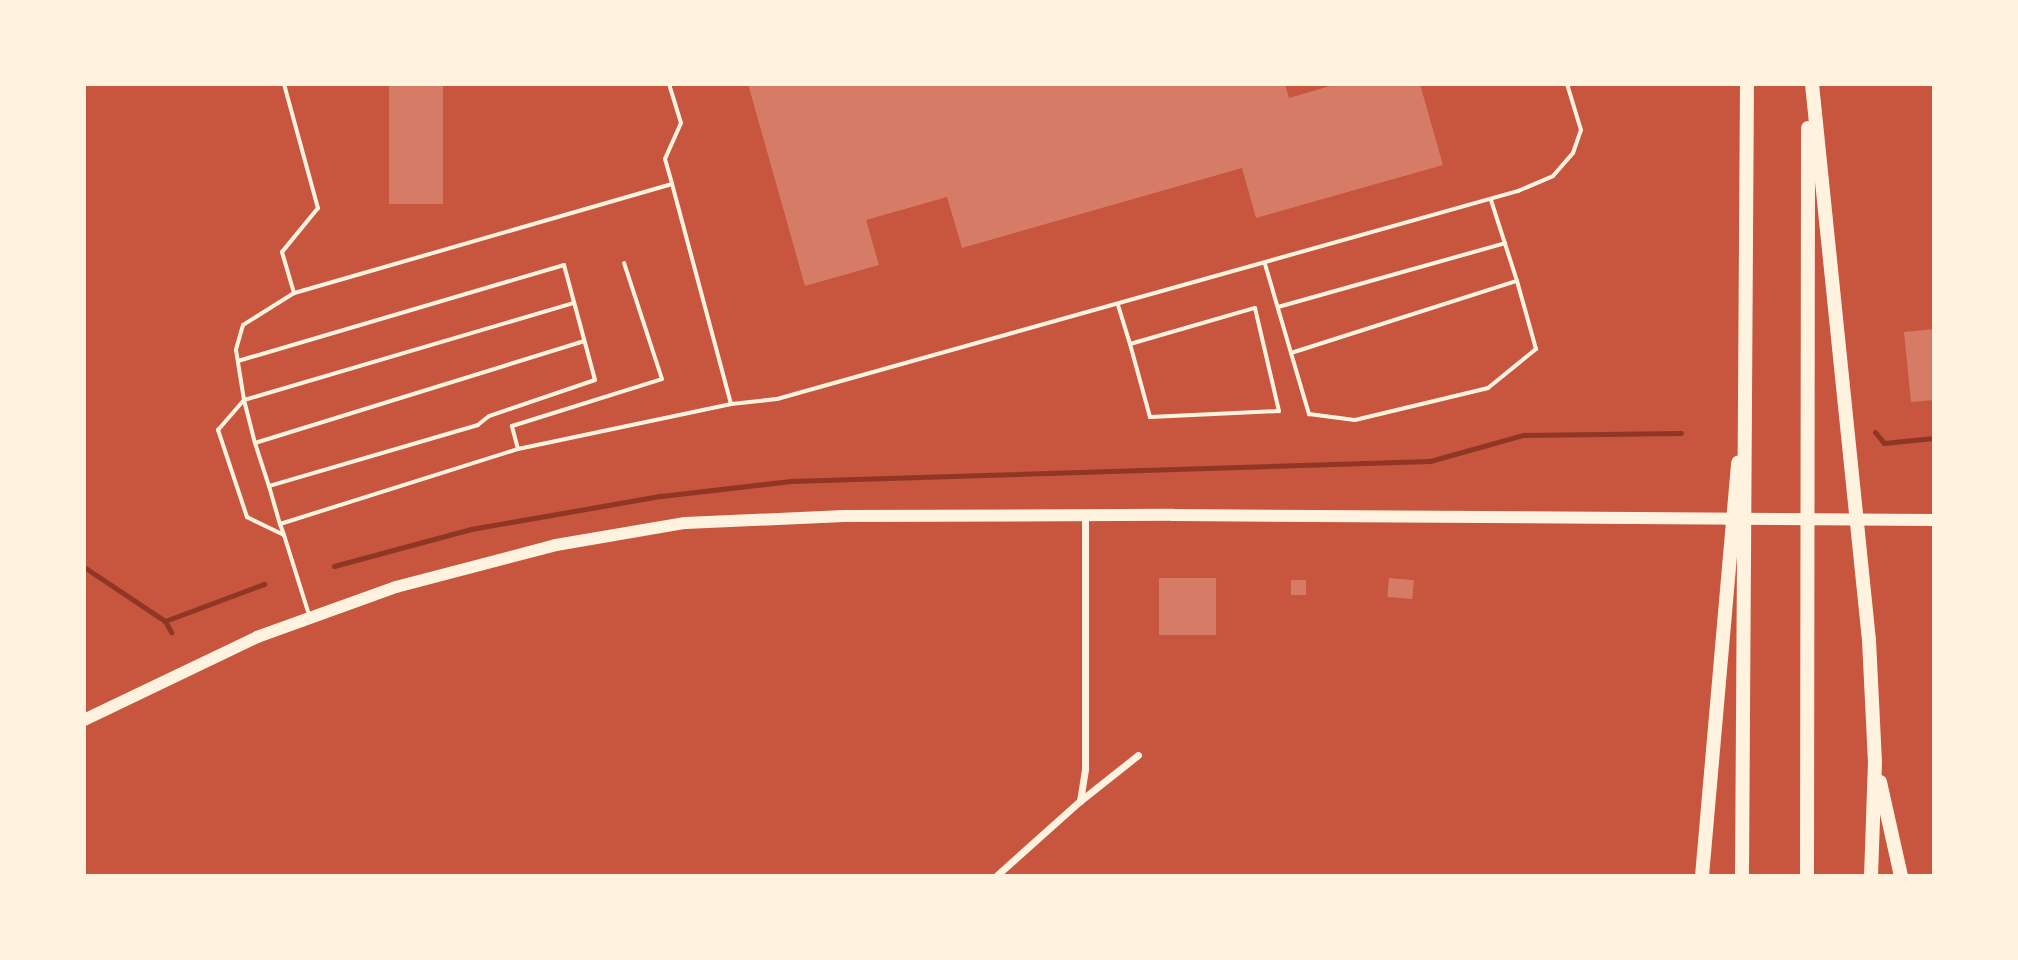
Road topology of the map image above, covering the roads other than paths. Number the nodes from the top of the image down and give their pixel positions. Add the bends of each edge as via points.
1 (284, 84) edge
2 (669, 84) edge
3 (1567, 84) edge
4 (1747, 84) edge
5 (1810, 84) edge
6 (672, 184) junction
7 (1491, 200) junction
8 (1505, 243) junction
9 (624, 263) dead end
10 (1265, 264) junction
11 (1517, 281) junction
12 (294, 293) junction
13 (574, 303) junction
14 (1118, 305) junction
15 (1278, 307) junction
16 (584, 341) junction
17 (1130, 344) junction
18 (1291, 353) junction
19 (238, 361) junction
20 (1747, 367) junction
21 (244, 400) junction
22 (731, 404) junction
23 (255, 443) junction
24 (518, 449) junction
25 (269, 486) junction
26 (1085, 518) junction
27 (1934, 520) edge
28 (280, 524) junction
29 (284, 535) junction
30 (310, 617) junction
31 (84, 720) edge
32 (1138, 755) dead end
33 (1875, 762) junction
34 (1080, 801) junction
35 (996, 876) edge
36 (1702, 876) edge
37 (1742, 876) edge
38 (1807, 876) edge
39 (1871, 876) edge
40 (1901, 876) edge

1 - 12 lane via 318,208 282,252
2 - 6 lane via 681,123 665,159
3 - 7 lane via 1581,130 1573,153 1553,176
4 - 20 highway
5 - 33 highway via 1869,640
5 - 38 highway
6 - 12 lane
6 - 22 lane
7 - 8 lane
7 - 10 lane
8 - 11 lane
8 - 15 lane
9 - 24 lane via 662,379 512,426
10 - 14 lane
10 - 15 lane
11 - 18 lane
11 - 18 lane via 1536,349 1488,388 1355,420 1309,414
12 - 19 lane via 243,325
13 - 16 lane
13 - 19 lane via 564,265
13 - 21 lane
14 - 17 lane
14 - 22 lane via 777,399
15 - 18 lane
16 - 23 lane
16 - 25 lane via 595,380 489,416 478,425
17 - 17 lane via 1255,308 1279,411 1150,417
19 - 21 lane
20 - 36 highway
20 - 37 highway
21 - 23 lane
21 - 29 lane via 218,430 247,517
22 - 24 lane
23 - 25 lane
24 - 28 lane
25 - 28 lane
26 - 27 main road
26 - 30 main road via 858,516 685,523 481,563
26 - 34 street via 1085,768
28 - 29 lane
29 - 30 lane
30 - 31 main road via 205,659
32 - 34 street
33 - 39 highway
33 - 40 highway
34 - 35 street

